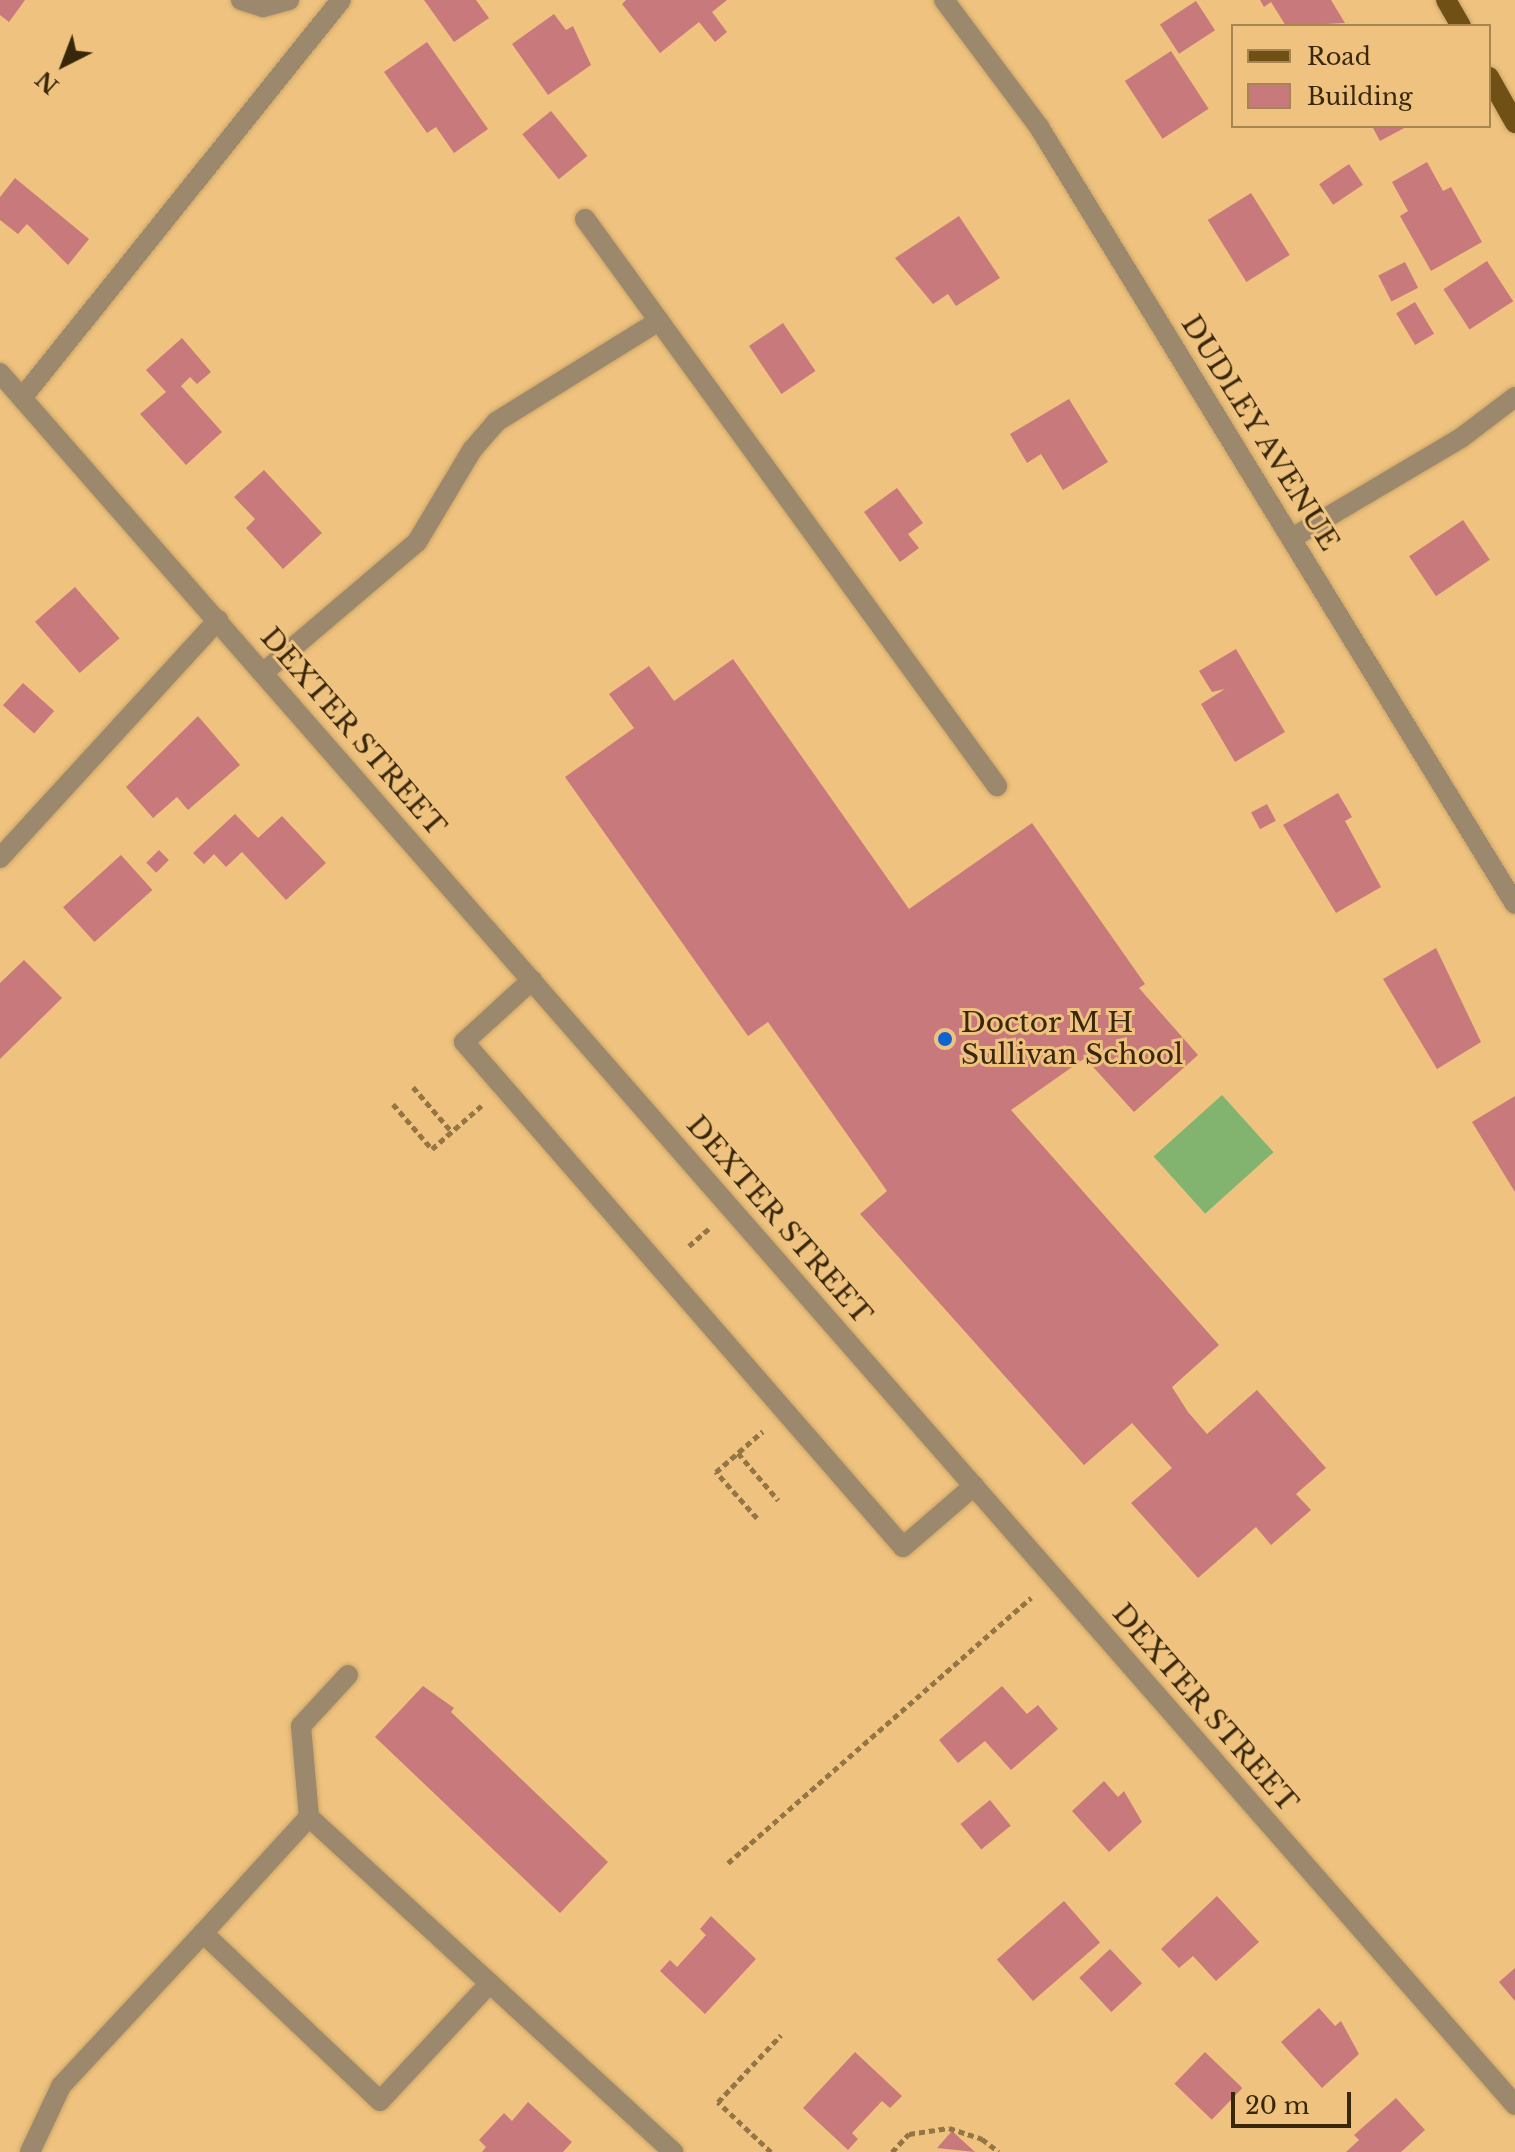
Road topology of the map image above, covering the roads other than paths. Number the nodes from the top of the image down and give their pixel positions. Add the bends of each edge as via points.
1 (241, 0) edge
2 (289, 0) edge
3 (341, 0) edge
4 (944, 0) edge
5 (1446, 0) edge
6 (1460, 24) edge
7 (1491, 81) edge
8 (1515, 123) edge
9 (585, 219) dead end
10 (659, 321) junction
11 (0, 373) edge
12 (1515, 397) edge
13 (22, 398) junction
14 (1292, 538) junction
15 (218, 620) junction
16 (263, 673) junction
17 (997, 786) dead end
18 (0, 858) edge
19 (1515, 904) edge
20 (532, 980) junction
21 (974, 1486) junction
22 (348, 1675) dead end
23 (309, 1817) junction
24 (203, 1933) junction
25 (490, 1983) junction
26 (1515, 2105) edge
27 (30, 2152) edge
28 (673, 2152) edge

1 - 2 street via 263,7
3 - 13 street
4 - 14 street, DUDLEY AVENUE via 1039,127
5 - 6 main road
7 - 8 main road
9 - 10 street
10 - 16 street via 496,422 417,542
10 - 17 street
11 - 13 street, DEXTER STREET
12 - 14 street via 1461,438
13 - 15 street, DEXTER STREET
14 - 19 street, DUDLEY AVENUE
15 - 16 street, DEXTER STREET
15 - 18 street
16 - 20 street, DEXTER STREET
20 - 21 street, DEXTER STREET
20 - 21 street via 464,1042 903,1547
21 - 26 street, DEXTER STREET
22 - 23 street via 301,1726
23 - 24 street
23 - 25 street
24 - 25 street via 380,2101
24 - 27 street via 61,2086
25 - 28 street

